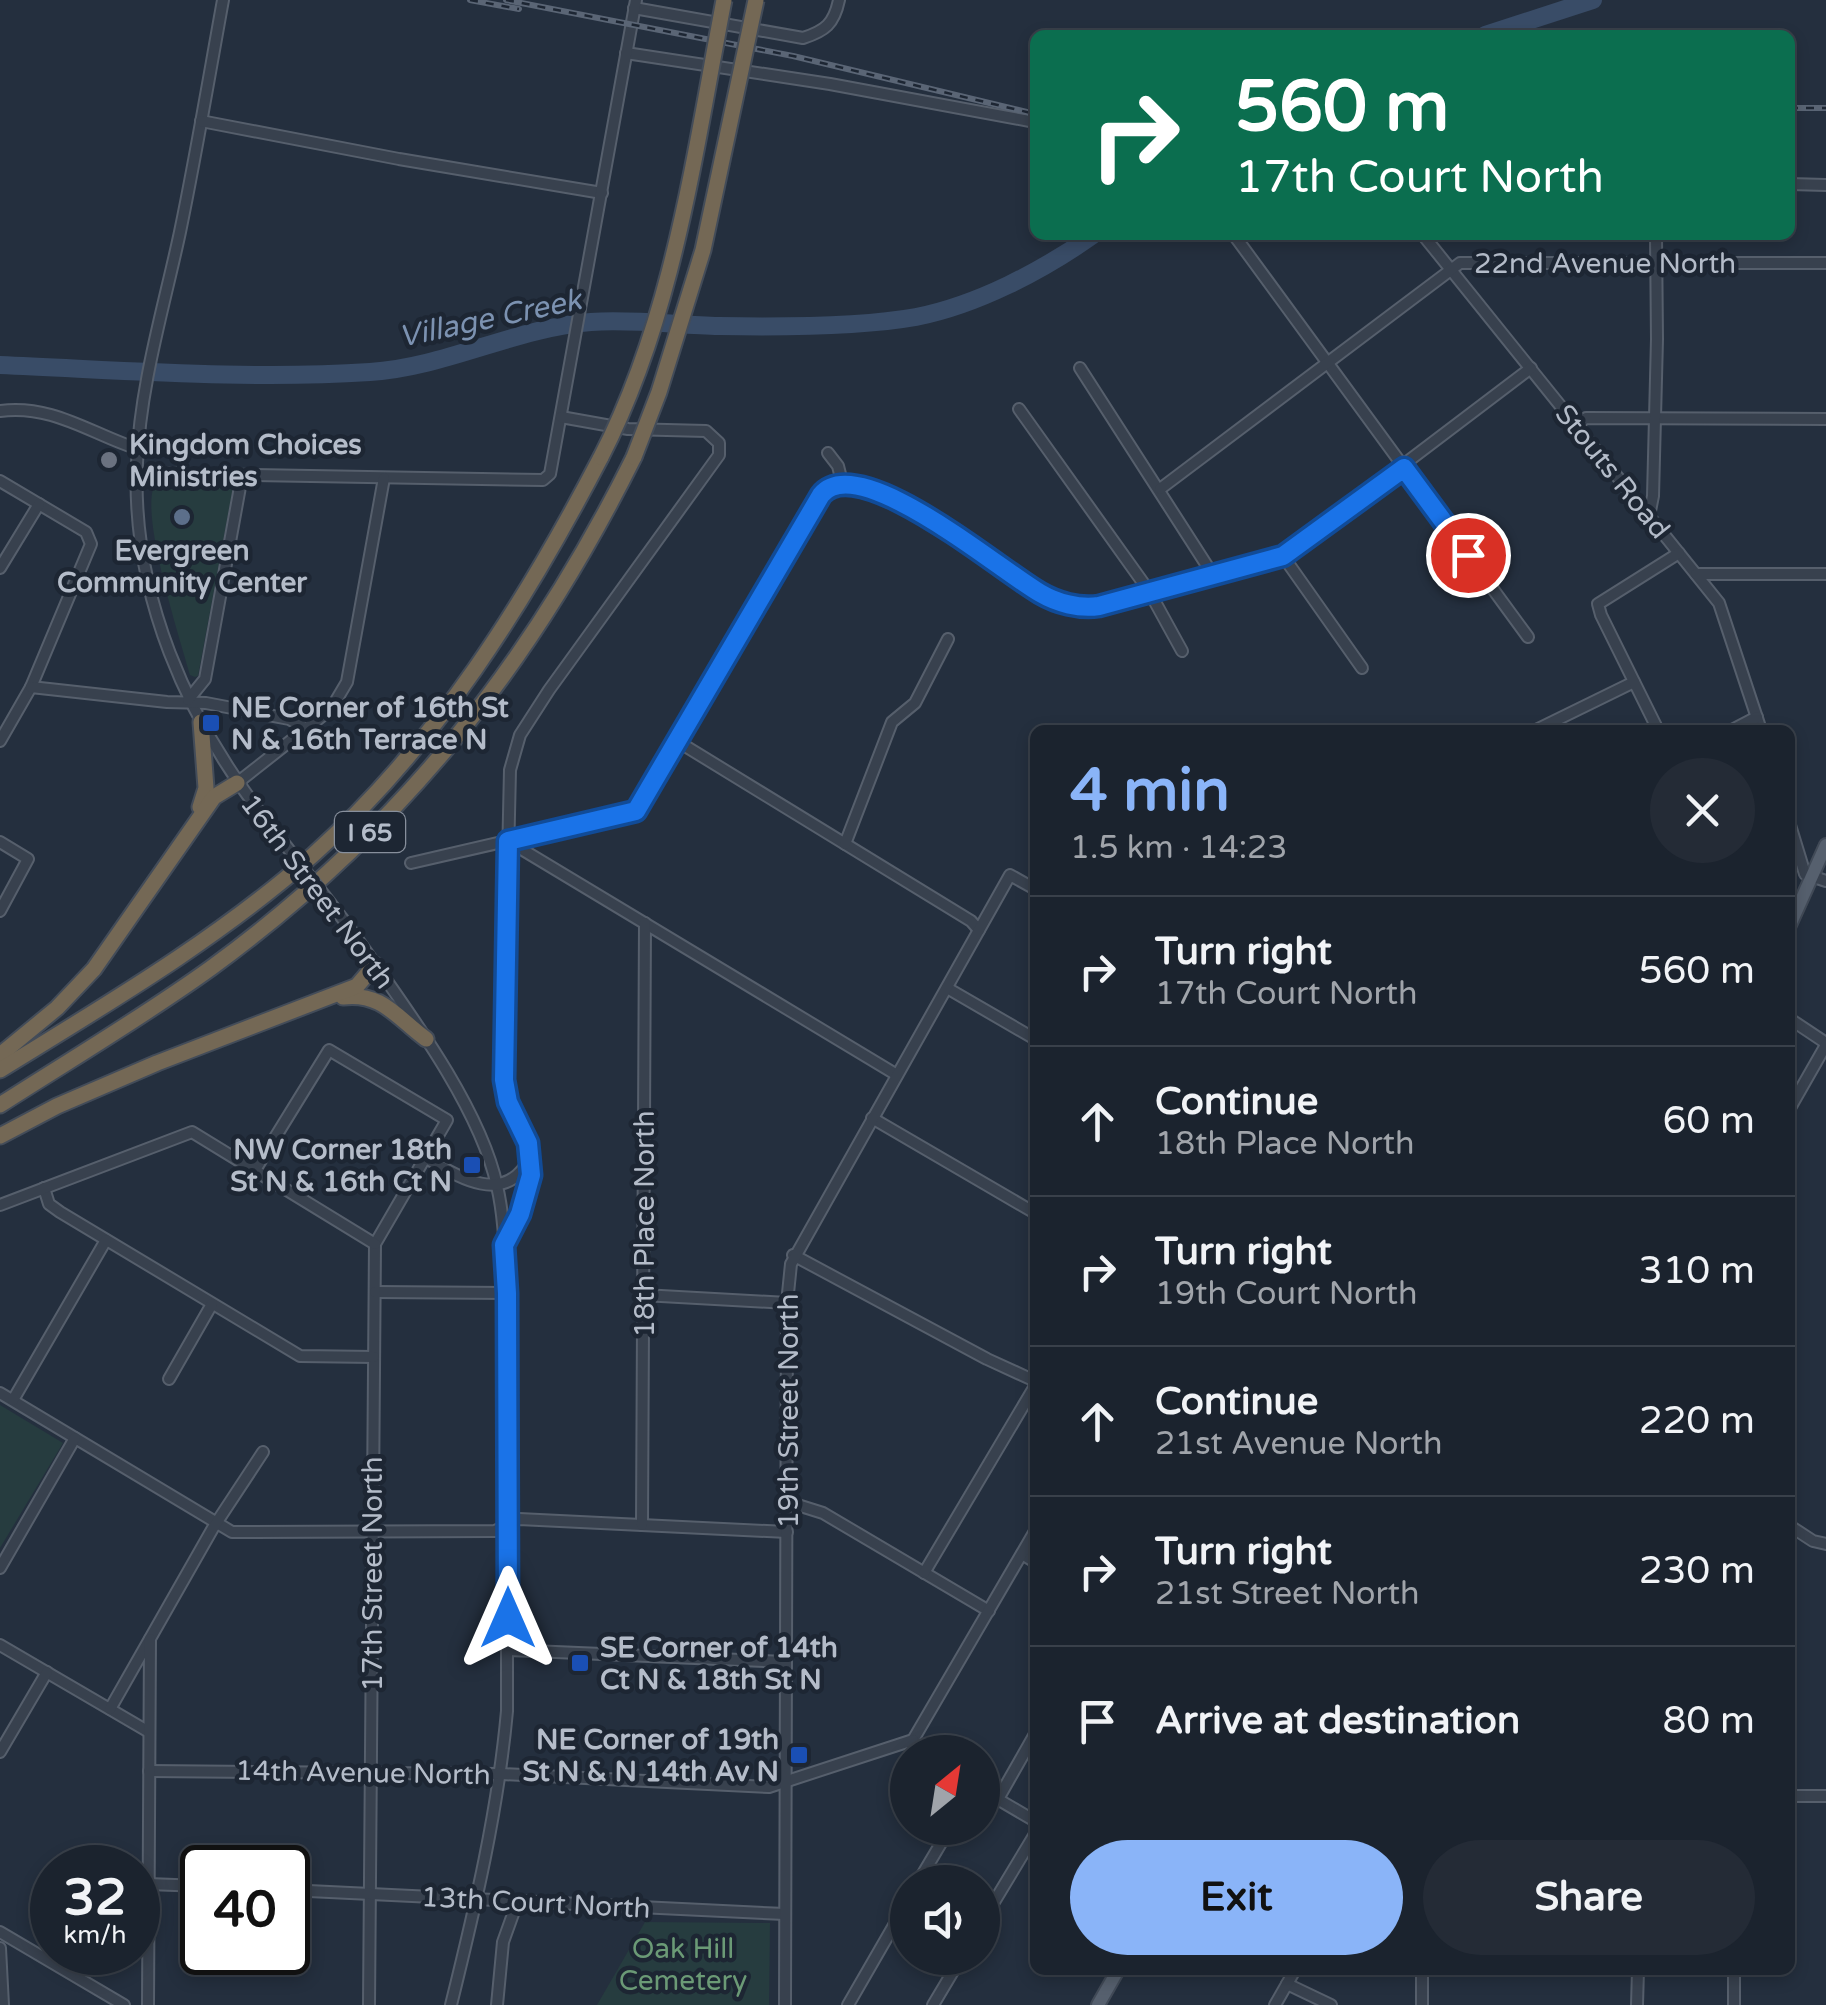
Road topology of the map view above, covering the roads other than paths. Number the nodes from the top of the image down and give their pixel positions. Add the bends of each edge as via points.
1 (223, 0) edge
2 (724, 0) edge
3 (756, 0) edge
4 (839, 0) edge
5 (635, 4) edge
6 (626, 53) junction
7 (201, 121) junction
8 (1030, 121) edge
9 (1795, 184) edge
10 (1826, 184) edge
11 (602, 192) junction
12 (1238, 240) edge
13 (1427, 240) edge
14 (1656, 240) edge
15 (1656, 262) junction
16 (1826, 263) edge
17 (1450, 269) junction
18 (1328, 365) junction
19 (1080, 368) dead end
20 (1530, 368) junction
21 (1020, 409) dead end
22 (4, 410) edge
23 (561, 417) junction
24 (1655, 417) junction
25 (1826, 419) edge
26 (1576, 425) junction
27 (138, 449) junction
28 (828, 452) dead end
29 (1404, 468) junction
30 (137, 474) junction
31 (242, 476) junction
32 (384, 478) junction
33 (0, 481) edge
34 (842, 482) junction
35 (1160, 489) junction
36 (39, 504) junction
37 (1649, 516) junction
38 (1679, 553) junction
39 (1283, 556) junction
40 (0, 568) edge
41 (1696, 574) junction
42 (1826, 574) edge
43 (1213, 575) junction
44 (1148, 591) junction
45 (1528, 637) dead end
46 (948, 639) dead end
47 (1182, 651) dead end
48 (1362, 668) dead end
49 (1634, 682) junction
50 (31, 688) junction
51 (188, 700) junction
52 (1757, 717) junction
53 (202, 722) junction
54 (1546, 725) edge
55 (1656, 725) edge
56 (1742, 725) edge
57 (1759, 725) edge
58 (308, 729) junction
59 (677, 740) junction
60 (0, 741) edge
61 (237, 782) junction
62 (508, 841) junction
63 (1795, 841) edge
64 (0, 842) edge
65 (183, 842) junction
66 (845, 844) junction
67 (1826, 845) edge
68 (410, 863) dead end
69 (1811, 877) junction
70 (1826, 881) edge
71 (1030, 886) edge
72 (0, 911) edge
73 (1795, 914) edge
74 (645, 923) junction
75 (979, 930) junction
76 (375, 965) junction
77 (947, 988) junction
78 (329, 998) junction
79 (1795, 1022) edge
80 (1030, 1035) edge
81 (426, 1040) junction
82 (1826, 1044) edge
83 (0, 1055) edge
84 (0, 1070) edge
85 (897, 1075) junction
86 (1795, 1099) edge
87 (0, 1106) edge
88 (872, 1118) junction
89 (0, 1136) edge
90 (425, 1157) junction
91 (530, 1158) junction
92 (254, 1170) junction
93 (497, 1184) junction
94 (44, 1188) junction
95 (0, 1205) edge
96 (1030, 1210) edge
97 (106, 1240) junction
98 (375, 1244) junction
99 (504, 1245) junction
100 (793, 1256) junction
101 (374, 1292) junction
102 (507, 1293) junction
103 (643, 1295) junction
104 (788, 1303) junction
105 (212, 1304) junction
106 (374, 1357) junction
107 (169, 1379) dead end
108 (1030, 1382) edge
109 (0, 1393) edge
110 (1030, 1393) edge
111 (13, 1400) junction
112 (76, 1438) junction
113 (263, 1452) dead end
114 (788, 1502) junction
115 (508, 1523) junction
116 (219, 1524) junction
117 (642, 1525) junction
118 (373, 1532) junction
119 (788, 1532) junction
120 (1795, 1532) edge
121 (1030, 1540) edge
122 (1826, 1544) edge
123 (1022, 1554) junction
124 (1030, 1559) edge
125 (0, 1568) edge
126 (924, 1573) junction
127 (989, 1610) junction
128 (150, 1639) junction
129 (0, 1644) edge
130 (508, 1650) junction
131 (786, 1662) junction
132 (47, 1672) junction
133 (110, 1709) junction
134 (149, 1732) junction
135 (916, 1735) edge
136 (1030, 1743) edge
137 (890, 1748) edge
138 (0, 1752) edge
139 (149, 1771) junction
140 (371, 1772) junction
141 (502, 1774) junction
142 (785, 1782) junction
143 (1000, 1795) edge
144 (1795, 1796) edge
145 (1826, 1796) edge
146 (1000, 1800) edge
147 (1030, 1819) edge
148 (1030, 1842) edge
149 (148, 1845) edge
150 (310, 1891) edge
151 (1000, 1892) edge
152 (370, 1894) junction
153 (477, 1900) junction
154 (517, 1902) junction
155 (785, 1914) junction
156 (0, 1932) edge
157 (890, 1933) edge
158 (0, 1948) edge
159 (148, 1975) edge
160 (951, 1975) edge
161 (1115, 1975) edge
162 (1292, 1975) edge
163 (1422, 1975) edge
164 (1638, 1975) edge
165 (1734, 1975) edge
166 (1287, 1984) junction
167 (3, 2005) edge
168 (124, 2005) edge
169 (148, 2005) edge
170 (369, 2005) edge
171 (451, 2005) edge
172 (497, 2005) edge
173 (785, 2005) edge
174 (848, 2005) edge
175 (933, 2005) edge
176 (1098, 2005) edge
177 (1275, 2005) edge
178 (1331, 2005) edge
179 (1422, 2005) edge
180 (1638, 2005) edge
181 (1734, 2005) edge

1 - 7 street, 16th Street North
2 - 84 highway, I 65, bridge via 675,258 621,419 551,554 477,670 367,801 312,855 138,984
3 - 87 highway, I 65, bridge via 703,250 660,392 601,524 547,616 403,800 326,874 211,968
4 - 5 street via 825,31 803,38
5 - 6 street
6 - 8 street
6 - 11 street
7 - 11 street
7 - 27 street, 16th Street North
9 - 10 street
11 - 23 street
12 - 18 street
13 - 17 street, Stouts Road
14 - 15 street
15 - 16 street, 22nd Avenue North
15 - 17 street, 22nd Avenue North via 1474,261
15 - 24 street
17 - 18 street, 22nd Avenue North
17 - 20 street, Stouts Road
18 - 29 street
18 - 35 street, 22nd Avenue North
19 - 35 street
20 - 26 street, Stouts Road
20 - 29 street
21 - 44 street
22 - 27 street via 57,415
23 - 32 street via 550,474 543,480
23 - 62 street via 628,429 706,432 719,444 719,455 520,735 510,770
24 - 25 street
24 - 26 street via 1586,418
24 - 37 street
26 - 37 street, Stouts Road
27 - 30 street, 16th Street North
28 - 34 street
29 - 39 street
29 - 45 street
30 - 31 street
30 - 51 street, 16th Street North via 146,572
31 - 32 street
31 - 51 street via 205,679
32 - 58 street via 347,682 331,710
33 - 36 street
34 - 44 street via 902,500 1042,595 1080,607
34 - 59 street via 821,495
35 - 43 street
36 - 40 street
36 - 50 street via 86,532 90,544
37 - 38 street, Stouts Road
38 - 41 street, Stouts Road
38 - 49 street via 1598,604
39 - 43 street
39 - 48 street
41 - 42 street
41 - 52 street, Stouts Road via 1720,603
43 - 44 street
44 - 47 street
46 - 66 street via 915,703 892,722
49 - 54 street
49 - 55 street
50 - 51 street
50 - 60 street
51 - 53 street, 16th Street North
51 - 58 street via 289,719
52 - 56 street
52 - 57 street, Stouts Road
53 - 61 street, 16th Street North
53 - 65 highway via 206,788
58 - 61 street
59 - 62 street via 636,811
59 - 66 street
61 - 65 highway via 214,796
61 - 76 street, 16th Street North, bridge
62 - 68 street
62 - 74 street
62 - 91 street via 504,1080
63 - 69 street
64 - 72 street via 28,859
65 - 83 highway via 94,969
66 - 75 street
67 - 69 main road
69 - 70 street
69 - 73 main road
71 - 75 street, 19th Street North via 1010,874
74 - 85 street
74 - 103 street, 18th Place North
75 - 77 street, 19th Street North
76 - 78 highway via 357,986
76 - 81 street, 16th Street North
77 - 80 street
77 - 85 street, 19th Street North
78 - 81 highway via 377,999
78 - 89 highway via 157,1064
79 - 82 street
81 - 93 street, 16th Street North
82 - 86 street
85 - 88 street, 19th Street North
88 - 96 street
88 - 100 street, 19th Street North
90 - 92 street, 17th Street North via 447,1120 328,1050
90 - 93 street via 459,1178
90 - 98 street, 17th Street North
91 - 93 street via 522,1174
91 - 99 street via 520,1214
92 - 94 street via 192,1132
92 - 98 street
93 - 99 street, 16th Street North
94 - 95 street
94 - 97 street via 49,1204
97 - 105 street
97 - 111 street
98 - 101 street, 17th Street North
99 - 102 street, 16th Street North
100 - 104 street, 19th Street North
100 - 108 street
101 - 102 street
101 - 106 street, 17th Street North
102 - 115 street, 16th Street North
103 - 104 street
103 - 117 street, 18th Place North
104 - 114 street, 19th Street North
105 - 106 street via 300,1356
105 - 107 street
106 - 118 street, 17th Street North
109 - 111 street
110 - 126 street
111 - 112 street
112 - 116 street
112 - 125 street
113 - 116 street
114 - 119 street, 19th Street North
114 - 126 street via 823,1514
115 - 117 street
115 - 118 street via 495,1531
115 - 130 street, 16th Street North
116 - 118 street via 232,1532
116 - 128 street
117 - 119 street
118 - 140 street, 17th Street North
119 - 131 street, 19th Street North
120 - 122 street
121 - 123 street
123 - 124 street
123 - 127 street
126 - 127 street
127 - 135 street
128 - 133 street
128 - 134 street
129 - 132 street
130 - 131 street
130 - 141 street, 16th Street North
131 - 142 street, 19th Street North
132 - 133 street
132 - 138 street
133 - 134 street
134 - 139 street
136 - 143 street
137 - 142 street, 14th Avenue North
139 - 140 street, 14th Avenue North
139 - 149 street
140 - 141 street, 14th Avenue North
140 - 152 street, 17th Street North
141 - 142 street, 14th Avenue North via 769,1787
141 - 153 street, 16th Street North
142 - 155 street, 19th Street North
144 - 145 street
146 - 147 street
148 - 151 street
150 - 152 street, 13th Court North
152 - 153 street, 13th Court North
152 - 170 street, 17th Street North
153 - 154 street, 13th Court North
153 - 171 street, 16th Street North
154 - 155 street, 13th Court North
154 - 172 street via 503,1942
155 - 173 street, 19th Street North
156 - 168 street
157 - 174 street
158 - 167 street
159 - 169 street
160 - 175 street
161 - 176 main road
162 - 166 street
163 - 179 street
164 - 180 street
165 - 181 street
166 - 177 street
166 - 178 street

